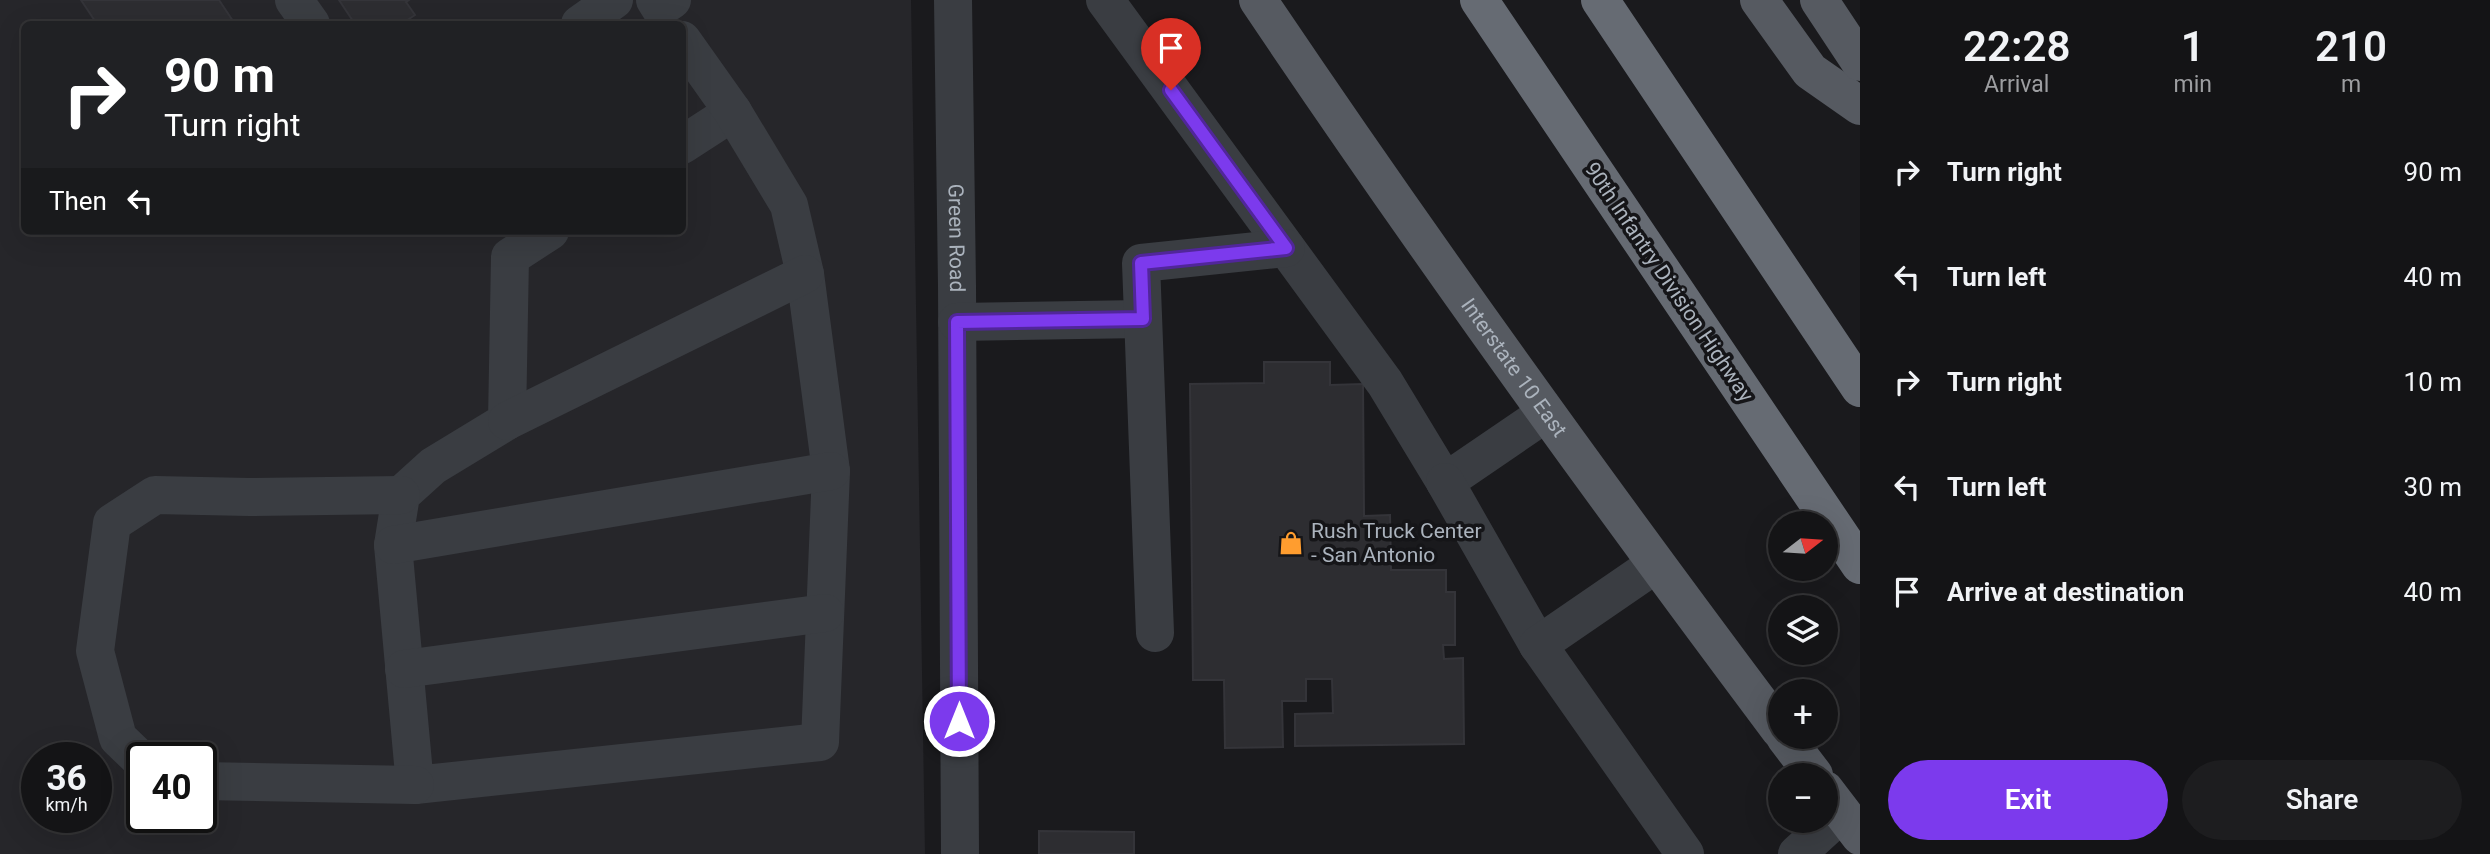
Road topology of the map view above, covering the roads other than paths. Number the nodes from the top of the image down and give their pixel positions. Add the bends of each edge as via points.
1 (294, 0) edge
2 (614, 0) edge
3 (953, 0) edge
4 (1105, 0) edge
5 (1258, 0) edge
6 (1288, 0) edge
7 (1479, 0) edge
8 (1600, 0) edge
9 (1759, 0) edge
10 (1819, 0) edge
11 (309, 21) edge
12 (584, 21) edge
13 (686, 46) edge
14 (1860, 62) edge
15 (1860, 106) edge
16 (733, 112) junction
17 (686, 142) edge
18 (1373, 169) junction
19 (544, 235) edge
20 (1286, 248) junction
21 (805, 274) junction
22 (1143, 319) junction
23 (957, 322) junction
24 (1860, 388) edge
25 (1546, 413) junction
26 (508, 421) junction
27 (831, 471) junction
28 (1445, 482) junction
29 (401, 495) junction
30 (393, 545) junction
31 (1656, 564) junction
32 (1860, 565) edge
33 (825, 613) junction
34 (1155, 633) dead end
35 (1538, 645) junction
36 (404, 669) junction
37 (1768, 714) edge
38 (126, 746) edge
39 (1794, 749) edge
40 (1805, 763) edge
41 (217, 781) edge
42 (415, 785) junction
43 (1843, 813) edge
44 (960, 854) edge
45 (1685, 854) edge
46 (1797, 854) edge

1 - 11 street
2 - 12 street
3 - 23 street, Green Road
4 - 20 street
5 - 18 main road, Interstate 10 East
6 - 18 main road
7 - 32 highway, 90th Infantry Division Highway
8 - 24 highway
9 - 15 main road via 1810,72
10 - 14 main road
13 - 16 street
16 - 17 street
16 - 21 street via 789,205
18 - 25 main road, Interstate 10 East
19 - 26 street via 510,257
20 - 22 street via 1141,263
20 - 28 street via 1385,383
21 - 26 street
21 - 27 street
22 - 23 street
22 - 34 street
23 - 44 street, Green Road
25 - 28 street
25 - 31 main road, Interstate 10 East
26 - 29 street via 433,467
27 - 30 street
27 - 33 street
28 - 35 street
29 - 30 street
29 - 38 street via 155,495 112,523 96,651 118,738
30 - 36 street
31 - 35 street
31 - 37 main road, Interstate 10 East
33 - 36 street
33 - 42 street via 820,742
35 - 45 street
36 - 42 street
39 - 40 main road
41 - 42 street
43 - 46 street

